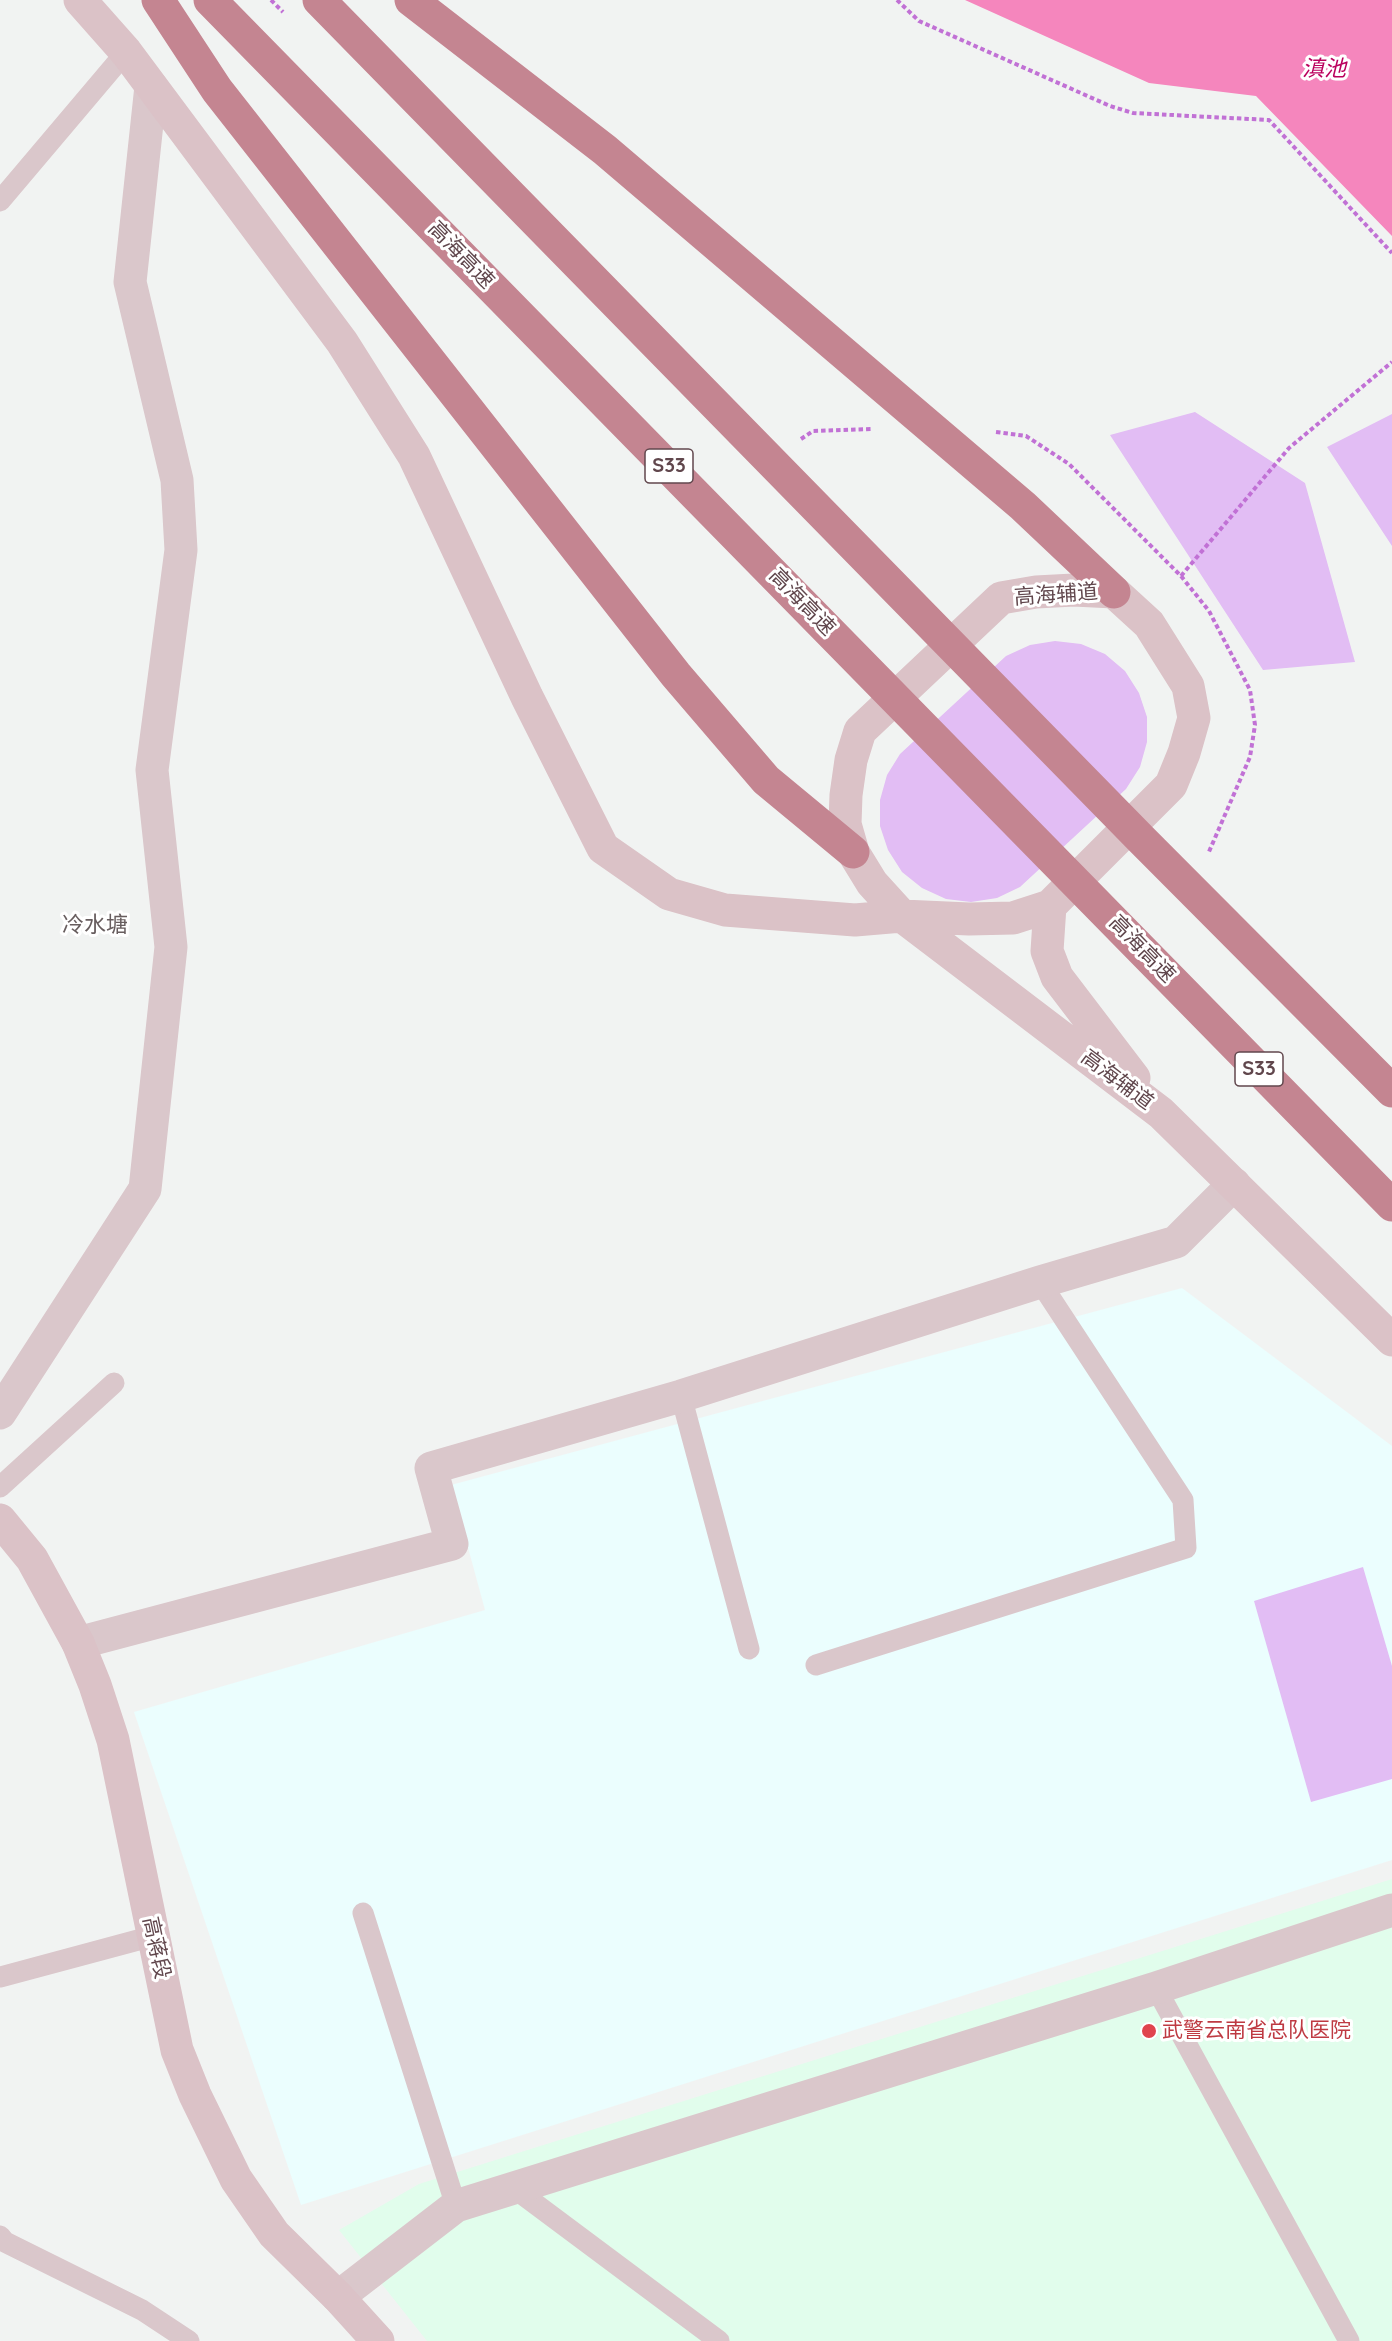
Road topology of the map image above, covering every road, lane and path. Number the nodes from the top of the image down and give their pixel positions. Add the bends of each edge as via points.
1 (80, 0) edge
2 (158, 0) edge
3 (210, 0) edge
4 (319, 0) edge
5 (411, 0) edge
6 (897, 0) edge
7 (126, 52) junction
8 (152, 86) junction
9 (0, 201) edge
10 (1392, 253) edge
11 (1392, 362) edge
12 (1181, 576) dead end
13 (1114, 592) junction
14 (853, 852) junction
15 (1050, 906) junction
16 (902, 916) junction
17 (1392, 1091) edge
18 (1161, 1113) junction
19 (1234, 1184) junction
20 (1392, 1204) edge
21 (1040, 1282) junction
22 (1392, 1340) edge
23 (114, 1383) dead end
24 (681, 1396) junction
25 (0, 1413) edge
26 (0, 1487) edge
27 (0, 1520) edge
28 (78, 1643) junction
29 (749, 1649) dead end
30 (816, 1665) dead end
31 (1392, 1911) edge
32 (363, 1912) dead end
33 (153, 1936) junction
34 (0, 1977) edge
35 (1156, 1988) junction
36 (514, 2188) junction
37 (456, 2206) junction
38 (0, 2236) edge
39 (338, 2297) junction
40 (189, 2341) edge
41 (378, 2341) edge
42 (719, 2341) edge
43 (1349, 2341) edge

1 - 7 main road
2 - 14 highway via 217,90 691,693 766,780
3 - 20 highway, 高海高速 / S33
4 - 17 highway
5 - 13 highway via 605,150 1023,506
6 - 10 path via 919,21 1110,106 1133,113 1269,120
7 - 8 main road
7 - 9 lane
8 - 16 main road via 342,342 414,456 603,848 669,894 725,910 855,920
8 - 25 street via 130,282 177,480 181,550 152,770 171,947 145,1189
11 - 12 path via 1289,448
13 - 14 main road, 高海辅道 via 1036,592 1001,598 860,731 846,795 845,824
13 - 15 main road, 高海辅道 via 1149,624 1172,656 1188,686 1194,718 1171,785
14 - 16 main road, 高海辅道 via 872,883
15 - 16 main road, 高海辅道 via 1013,918
15 - 18 main road, 高海辅道 via 1047,951 1056,978
16 - 18 main road, 高海辅道
18 - 19 main road, 高海辅道
19 - 21 street via 1176,1242
19 - 22 main road, 高海辅道
21 - 24 street
21 - 30 lane via 1183,1500 1186,1548
23 - 26 lane
24 - 28 street via 431,1468 452,1544
24 - 29 lane
27 - 28 main road, 高蒋段 via 32,1559
28 - 33 main road, 高蒋段 via 113,1740
31 - 35 street
32 - 37 lane
33 - 34 lane
33 - 39 main road, 高蒋段 via 177,2050 236,2179 274,2234
35 - 36 street
35 - 43 lane
36 - 37 street
36 - 42 lane
37 - 39 street
38 - 40 lane via 141,2310
39 - 41 main road, 高蒋段

